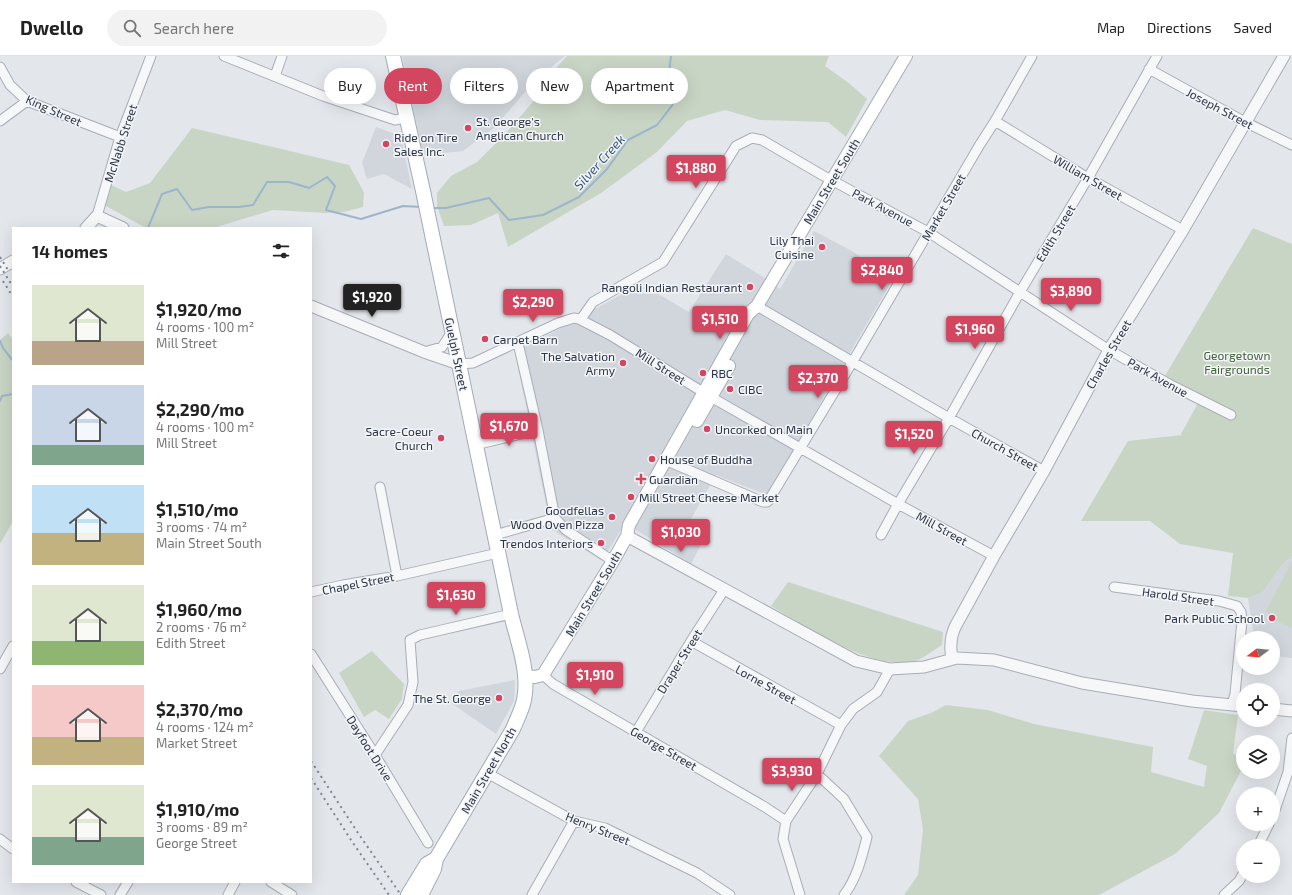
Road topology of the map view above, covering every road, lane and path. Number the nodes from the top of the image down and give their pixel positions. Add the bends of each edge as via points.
1 (151, 56) edge
2 (224, 56) edge
3 (282, 56) edge
4 (393, 56) edge
5 (906, 56) edge
6 (1032, 56) edge
7 (1157, 56) edge
8 (1284, 56) edge
9 (0, 67) edge
10 (1149, 69) junction
11 (275, 76) junction
12 (27, 101) junction
13 (406, 118) junction
14 (0, 120) edge
15 (995, 121) junction
16 (1245, 122) junction
17 (120, 138) junction
18 (1292, 145) edge
19 (1088, 178) junction
20 (831, 180) junction
21 (97, 216) junction
22 (87, 227) edge
23 (121, 227) edge
24 (1183, 230) junction
25 (928, 232) junction
26 (12, 262) edge
27 (0, 269) edge
28 (1020, 292) junction
29 (312, 306) edge
30 (757, 306) junction
31 (581, 319) junction
32 (452, 332) junction
33 (518, 343) junction
34 (1110, 350) junction
35 (424, 352) junction
36 (853, 361) junction
37 (459, 364) junction
38 (708, 395) junction
39 (1231, 415) dead end
40 (949, 418) junction
41 (538, 430) junction
42 (475, 445) junction
43 (801, 448) junction
44 (668, 462) junction
45 (1044, 471) junction
46 (380, 487) dead end
47 (898, 504) junction
48 (555, 518) junction
49 (495, 535) junction
50 (881, 535) dead end
51 (626, 536) junction
52 (498, 554) junction
53 (994, 556) junction
54 (613, 561) junction
55 (397, 576) junction
56 (1114, 587) dead end
57 (724, 590) junction
58 (312, 592) edge
59 (511, 614) junction
60 (691, 641) junction
61 (12, 648) edge
62 (312, 656) edge
63 (952, 659) junction
64 (0, 669) edge
65 (890, 669) junction
66 (544, 675) junction
67 (525, 676) junction
68 (1236, 683) edge
69 (1236, 684) edge
70 (1236, 698) edge
71 (1236, 705) edge
72 (1280, 710) edge
73 (1292, 711) edge
74 (841, 726) junction
75 (636, 732) junction
76 (1292, 738) edge
77 (375, 755) junction
78 (487, 773) junction
79 (816, 774) junction
80 (1280, 795) edge
81 (574, 821) junction
82 (786, 821) junction
83 (0, 839) edge
84 (428, 843) dead end
85 (12, 848) edge
86 (436, 859) junction
87 (78, 883) edge
88 (127, 883) edge
89 (234, 883) edge
90 (273, 883) edge
91 (1237, 883) edge
92 (417, 894) edge
93 (536, 894) edge
94 (101, 895) edge
95 (120, 895) edge
96 (228, 895) edge
97 (292, 895) edge
98 (730, 895) edge
99 (800, 895) edge
100 (844, 895) edge
101 (1224, 895) edge

1 - 17 street, McNabb Street
2 - 11 street
3 - 11 street
4 - 13 main road, Guelph Street
5 - 20 main road, Main Street South
6 - 15 street, Market Street
7 - 10 street, Edith Street
8 - 16 street, Charles Street
9 - 12 street, King Street via 10,85
10 - 16 street, Joseph Street
10 - 19 street, Edith Street
11 - 13 street via 323,96 395,120
12 - 14 street
12 - 17 street, King Street
13 - 32 main road, Guelph Street
15 - 19 street, William Street
15 - 25 street, Market Street
16 - 18 street, Joseph Street
16 - 24 street, Charles Street
17 - 21 street, McNabb Street
19 - 24 street, William Street
19 - 28 street, Edith Street
20 - 25 street, Park Avenue
20 - 30 main road, Main Street South
20 - 31 street, Park Avenue via 762,140 752,138 736,146 663,262 593,302
21 - 22 street, McNabb Street
21 - 23 street
24 - 34 street, Charles Street
25 - 28 street, Park Avenue
25 - 36 street, Market Street
26 - 27 street
28 - 34 street, Park Avenue
28 - 40 street, Edith Street
29 - 35 street
30 - 36 street, Church Street
30 - 38 main road, Main Street South via 748,314
31 - 33 street via 558,322
31 - 38 street, Mill Street
32 - 35 street via 442,348
32 - 37 main road, Guelph Street
33 - 37 street via 473,363
33 - 41 street
34 - 39 street, Park Avenue via 1169,384
34 - 45 street, Charles Street
35 - 37 street
36 - 40 street, Church Street
36 - 43 street, Market Street
37 - 42 main road, Guelph Street
38 - 43 street, Mill Street
38 - 44 main road, Main Street South
40 - 45 street, Church Street
40 - 47 street, Edith Street
41 - 42 street
41 - 48 street
42 - 49 main road, Guelph Street
43 - 44 street, Market Street via 767,502
43 - 47 street, Mill Street
44 - 51 main road, Main Street South via 629,525
45 - 53 street, Charles Street
46 - 55 street
47 - 50 street, Edith Street
47 - 53 street, Mill Street
48 - 49 street
48 - 54 street via 566,530
49 - 52 main road, Guelph Street
51 - 54 main road, Main Street South
51 - 57 street
52 - 55 street, Chapel Street
52 - 59 main road, Guelph Street
53 - 63 street, Charles Street via 951,636
54 - 66 main road, Main Street South
55 - 58 street, Chapel Street
56 - 68 street, Harold Street via 1219,601 1237,606 1241,612 1242,622
57 - 60 street, Draper Street
57 - 65 street via 856,662
59 - 67 main road, Guelph Street
59 - 77 street via 420,635 410,640 414,682 408,705
60 - 74 street, Lorne Street
60 - 75 street, Draper Street
61 - 64 street
62 - 77 street, Dayfoot Drive
63 - 65 street via 924,667
63 - 71 street via 994,660 1082,683 1192,701
65 - 74 street via 877,692 853,708
66 - 67 main road
66 - 75 street, George Street via 553,684
67 - 78 main road, Main Street North via 524,699 520,712
69 - 70 street, Harold Street
72 - 73 street
74 - 79 street
75 - 82 street, George Street
76 - 80 street via 1288,772
77 - 84 street, Dayfoot Drive
78 - 81 street, Henry Street
78 - 86 main road, Main Street North
79 - 82 street
79 - 100 street via 844,799 867,837 861,862
81 - 93 street
81 - 98 street, Henry Street via 605,828 697,873
82 - 99 street via 782,839
83 - 85 street
86 - 92 main road, Main Street North via 434,870
86 - 92 main road, Main Street North via 427,864 418,878
87 - 94 street
88 - 95 street
89 - 96 street
90 - 97 street
91 - 101 street

